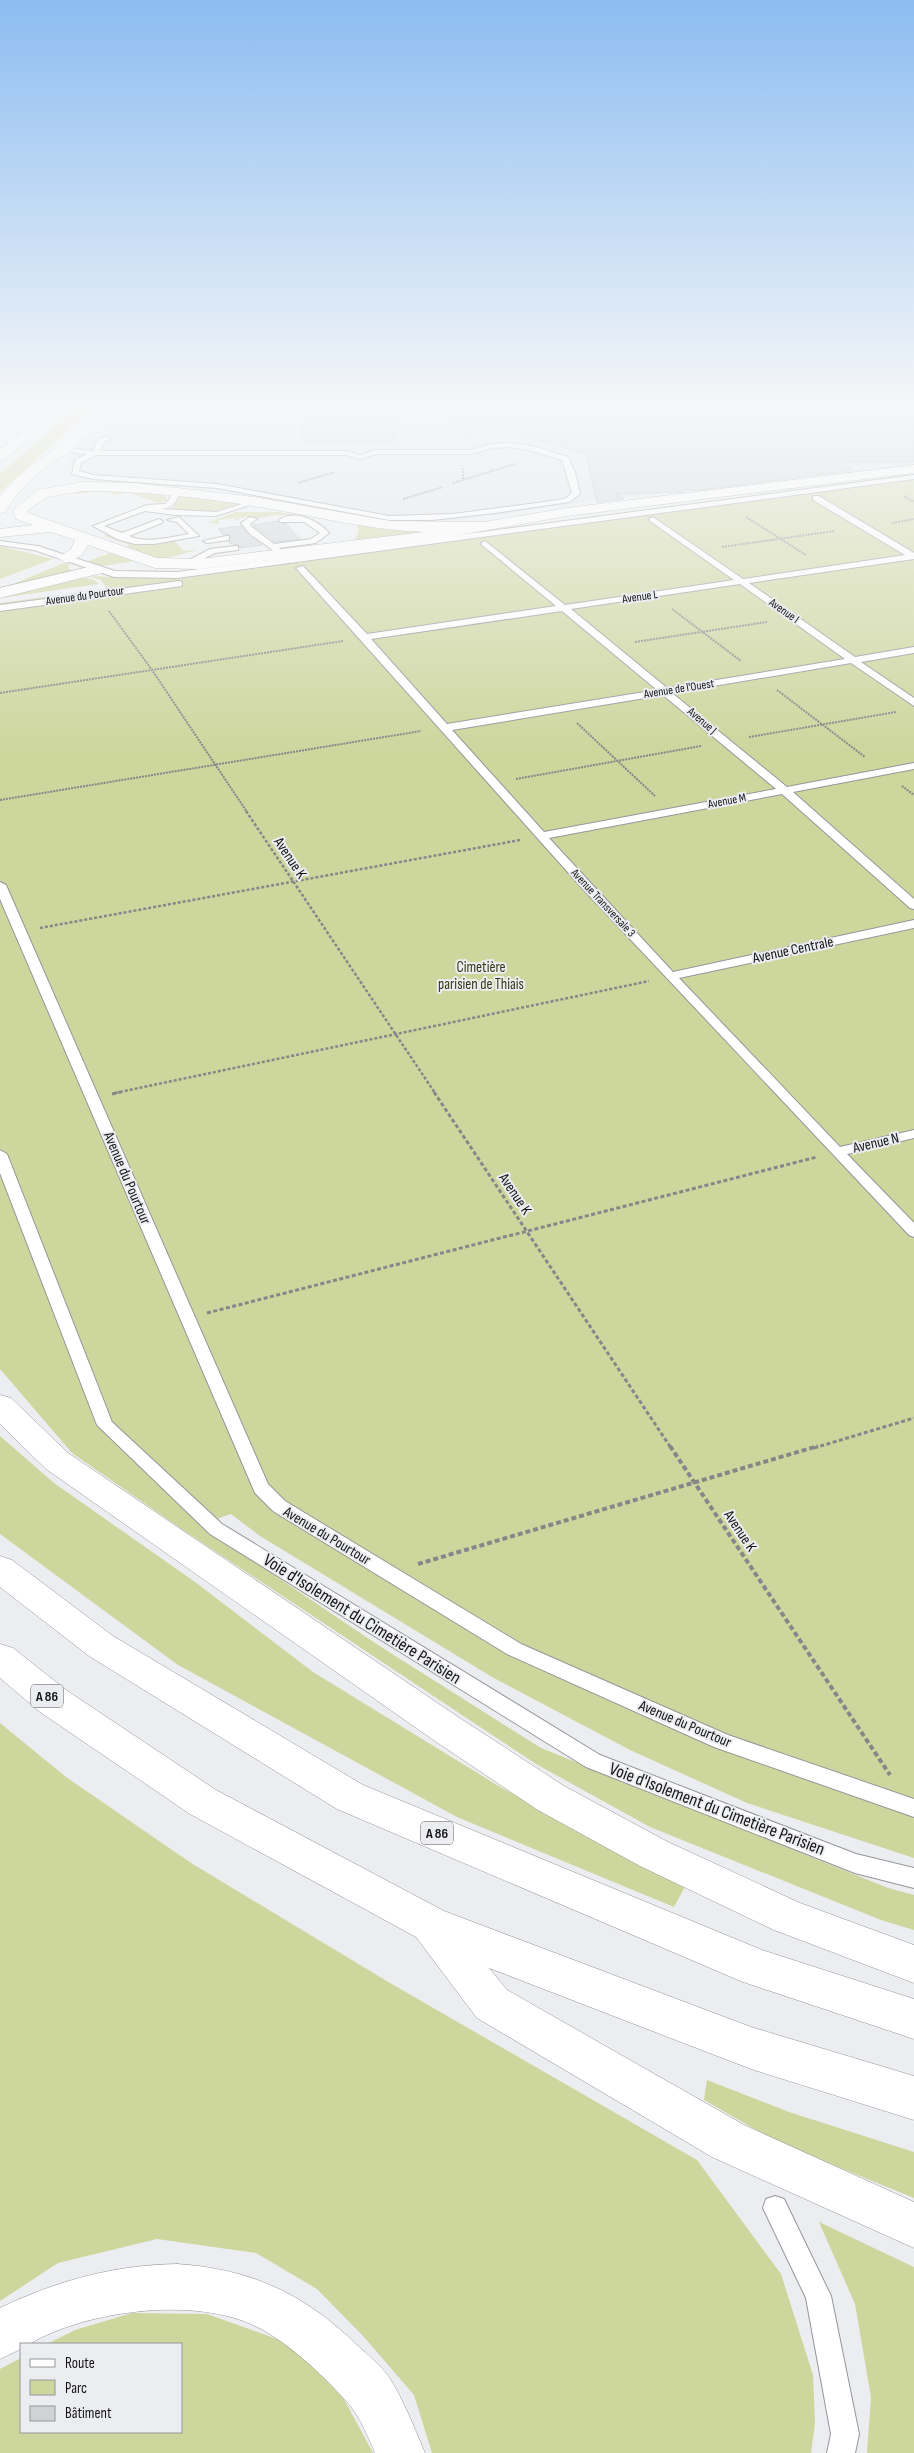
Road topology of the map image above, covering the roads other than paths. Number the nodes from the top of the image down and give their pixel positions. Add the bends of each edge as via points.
1 (41, 524) edge
2 (100, 524) edge
3 (151, 524) edge
4 (182, 524) edge
5 (211, 524) edge
6 (254, 524) edge
7 (317, 524) edge
8 (346, 524) edge
9 (397, 524) edge
10 (451, 524) edge
11 (475, 524) edge
12 (553, 524) edge
13 (619, 524) edge
14 (660, 524) edge
15 (860, 524) edge
16 (50, 528) junction
17 (184, 529) junction
18 (167, 531) dead end
19 (0, 533) edge
20 (120, 537) junction
21 (206, 537) junction
22 (83, 540) junction
23 (486, 542) junction
24 (0, 543) edge
25 (275, 548) junction
26 (329, 549) junction
27 (914, 556) edge
28 (66, 558) junction
29 (162, 564) junction
30 (184, 565) junction
31 (300, 568) junction
32 (98, 570) junction
33 (742, 582) junction
34 (0, 584) edge
35 (0, 593) edge
36 (0, 608) edge
37 (567, 608) junction
38 (366, 637) junction
39 (914, 650) edge
40 (853, 660) junction
41 (666, 691) junction
42 (914, 703) edge
43 (443, 728) junction
44 (914, 766) edge
45 (784, 790) junction
46 (541, 836) junction
47 (0, 885) edge
48 (914, 905) edge
49 (914, 924) edge
50 (671, 976) junction
51 (914, 1134) edge
52 (837, 1152) junction
53 (0, 1154) edge
54 (914, 1232) edge
55 (0, 1406) edge
56 (0, 1569) edge
57 (0, 1658) edge
58 (913, 1808) edge
59 (914, 1878) edge
60 (430, 1924) junction
61 (914, 1964) edge
62 (914, 2019) edge
63 (914, 2098) edge
64 (775, 2208) dead end
65 (914, 2225) edge
66 (0, 2335) edge
67 (400, 2453) edge
68 (841, 2453) edge

1 - 16 main road
2 - 20 lane via 96,526
3 - 20 lane
4 - 17 lane
5 - 21 lane
6 - 25 lane via 249,537
7 - 25 lane via 325,533 313,541
8 - 26 main road via 349,531
9 - 10 main road via 418,527
11 - 26 main road via 442,534
12 - 32 lane via 177,575 134,576
13 - 23 lane, Avenue du Pourtour
14 - 33 lane, Avenue I
15 - 27 lane
16 - 19 main road
16 - 22 main road
17 - 20 lane via 195,536 143,543
17 - 21 lane
18 - 20 lane
21 - 21 lane via 228,541
21 - 30 lane
22 - 28 main road via 77,552
22 - 29 main road
23 - 31 lane, Avenue du Pourtour
23 - 37 lane, Avenue J
24 - 28 lane via 35,548
25 - 26 main road
25 - 30 main road
27 - 33 lane, Avenue L
28 - 32 lane
28 - 34 main road
29 - 30 main road
29 - 32 main road
31 - 36 lane, Avenue du Pourtour
31 - 38 lane, Avenue Transversale 3
32 - 35 main road
33 - 37 lane, Avenue L
33 - 40 lane, Avenue I
37 - 38 lane, Avenue L
37 - 41 lane, Avenue J
38 - 43 lane, Avenue Transversale 3
39 - 40 lane, Avenue de l'Ouest
40 - 41 lane, Avenue de l'Ouest
40 - 42 lane, Avenue I
41 - 43 lane, Avenue de l'Ouest
41 - 45 lane, Avenue J
43 - 46 lane, Avenue Transversale 3
44 - 45 lane, Avenue M
45 - 46 lane, Avenue M
45 - 48 lane, Avenue J
46 - 50 lane, Avenue Transversale 3
47 - 58 lane, Avenue du Pourtour via 261,1488 278,1506 514,1649 721,1741
49 - 50 lane, Avenue Centrale
50 - 52 lane, Avenue Transversale 3
51 - 52 lane, Avenue N
52 - 54 lane, Avenue Transversale 3
53 - 59 lane, Voie d'Isolement du Cimetière Parisien via 105,1425 216,1529 594,1761 855,1863
55 - 61 main road via 57,1461 436,1723 551,1798 654,1854 788,1916
56 - 62 main road, A 86 via 101,1646 350,1797 758,1968
57 - 60 main road, A 86 via 53,1701 203,1802
60 - 63 main road, A 86 via 751,2048
60 - 65 main road via 492,2004 728,2141
64 - 68 lane via 818,2296 845,2434
66 - 67 main road via 51,2310 96,2295 144,2288 189,2288 240,2297 278,2312 312,2336 366,2388 393,2434

